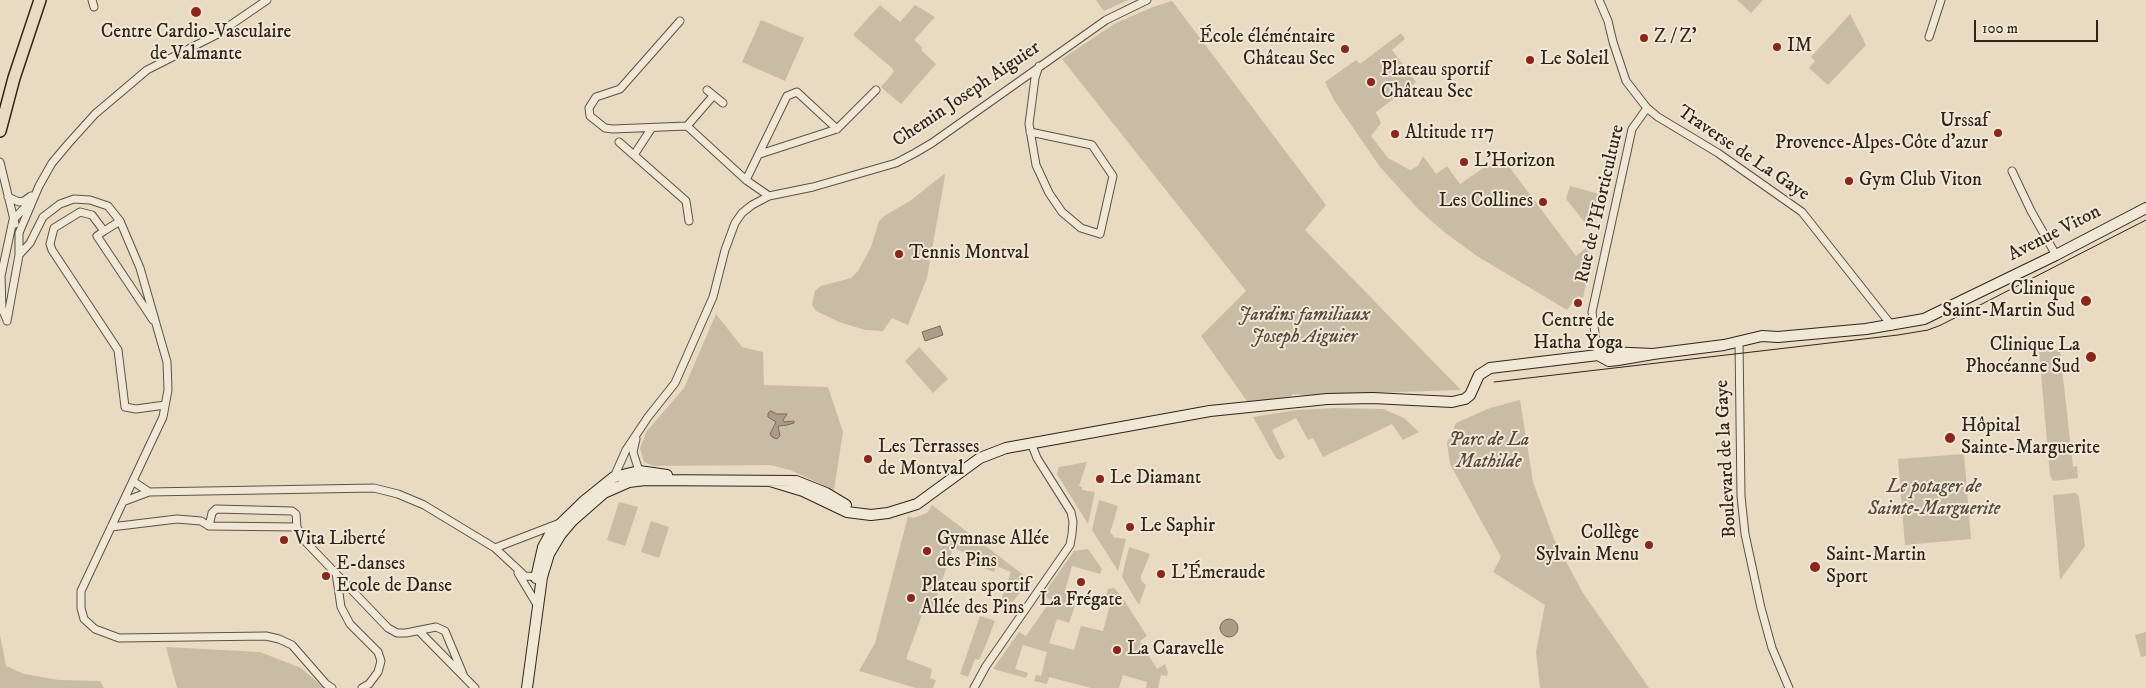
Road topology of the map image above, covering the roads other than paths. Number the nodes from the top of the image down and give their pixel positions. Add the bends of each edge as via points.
1 (40, 0) edge
2 (267, 0) edge
3 (1147, 0) edge
4 (1599, 0) edge
5 (1941, 0) edge
6 (680, 21) dead end
7 (1929, 37) dead end
8 (1039, 66) junction
9 (707, 90) dead end
10 (876, 90) dead end
11 (713, 96) junction
12 (723, 103) dead end
13 (1647, 108) junction
14 (1, 125) edge
15 (687, 126) junction
16 (651, 129) junction
17 (837, 129) junction
18 (1030, 132) junction
19 (619, 142) dead end
20 (760, 154) junction
21 (634, 155) junction
22 (0, 162) edge
23 (2012, 171) dead end
24 (746, 180) junction
25 (39, 186) junction
26 (769, 196) junction
27 (8, 197) junction
28 (34, 197) junction
29 (2146, 208) edge
30 (14, 220) junction
31 (120, 221) junction
32 (689, 221) dead end
33 (104, 231) junction
34 (34, 233) junction
35 (19, 237) junction
36 (19, 255) junction
37 (2056, 255) junction
38 (1, 276) edge
39 (14, 280) junction
40 (0, 294) edge
41 (11, 296) junction
42 (4, 310) edge
43 (7, 321) dead end
44 (156, 322) junction
45 (1892, 326) junction
46 (1739, 342) junction
47 (1598, 355) junction
48 (166, 405) junction
49 (639, 429) junction
50 (1032, 443) junction
51 (639, 471) junction
52 (614, 477) junction
53 (690, 479) junction
54 (631, 481) junction
55 (134, 482) junction
56 (150, 492) junction
57 (124, 501) junction
58 (209, 526) junction
59 (111, 528) junction
60 (297, 528) junction
61 (546, 532) junction
62 (495, 548) junction
63 (552, 549) junction
64 (514, 566) junction
65 (336, 573) junction
66 (539, 577) junction
67 (536, 608) junction
68 (419, 631) junction
69 (463, 674) junction
70 (332, 688) edge
71 (362, 688) edge
72 (475, 688) edge
73 (527, 688) edge
74 (974, 688) edge
75 (1789, 688) edge

1 - 14 main road
2 - 25 street via 216,35 147,70 95,114 52,163
3 - 8 street, Chemin Joseph Aiguier via 1106,20
4 - 13 street via 1626,81
5 - 7 street
6 - 16 street via 620,89 596,98 590,108 590,116 604,128
8 - 18 street
8 - 26 street, Chemin Joseph Aiguier via 932,143 896,163
9 - 11 street
10 - 17 street
11 - 12 street
11 - 15 street
13 - 45 street, Traverse de La Gaye via 1802,212
13 - 47 street, Rue de l'Horticulture via 1632,129 1592,312
15 - 16 street
15 - 24 street
16 - 21 street
17 - 20 street
17 - 20 street via 798,92 787,96
18 - 18 street via 1036,164 1062,212 1081,228 1100,234 1113,176 1092,145
19 - 21 street
20 - 24 street
21 - 32 street via 686,201
22 - 27 street
23 - 37 street
24 - 26 street
25 - 27 street via 24,201
25 - 28 street
26 - 49 street, Chemin Joseph Aiguier via 752,205 735,223 713,297 679,374
27 - 30 street
28 - 30 street
28 - 35 street
29 - 37 street, Avenue Viton
30 - 35 street
30 - 38 street
31 - 33 street
31 - 34 street via 108,206 74,199 49,211
31 - 44 street via 140,268
33 - 44 street via 97,236
33 - 48 street via 92,214 80,212 54,228 52,250 118,350 126,407
34 - 35 street
34 - 36 street
35 - 36 street
36 - 39 street
37 - 45 street, Avenue Viton via 1924,319
38 - 39 street
38 - 40 street
39 - 41 street
40 - 41 street
40 - 42 street
41 - 42 street
42 - 43 street
44 - 48 street via 167,362
45 - 46 street, Avenue Viton via 1778,337 1770,342
46 - 47 street, Avenue Viton via 1609,361
46 - 75 street, Boulevard de la Gaye via 1741,496 1745,534 1772,648
47 - 50 street, Avenue Viton via 1490,368 1479,375 1465,400 1327,399 1210,411
48 - 55 street
49 - 51 street, Chemin Joseph Aiguier via 632,452
49 - 52 street, Chemin Joseph Aiguier
50 - 53 street via 988,454 917,504 878,515 847,512 803,491 770,481
50 - 74 street via 1037,458 1071,512 1070,545
51 - 52 street
51 - 53 street
51 - 54 street
52 - 54 street
52 - 61 street
53 - 54 street
54 - 63 street via 604,493 593,502 561,534
55 - 56 street
55 - 57 street
56 - 57 street
56 - 62 street via 374,488 424,505
57 - 59 street
58 - 59 street via 201,521 177,519
58 - 60 street
58 - 60 street via 216,510 257,510 292,511 296,514
59 - 70 street via 82,591 81,608 90,626 119,638 266,636 279,639 292,645
60 - 65 street via 302,538
61 - 62 street
61 - 63 street
61 - 66 street
62 - 64 street
63 - 66 street
64 - 66 street via 525,576
64 - 67 street
65 - 68 street via 388,628 397,633
65 - 71 street via 341,607 350,624 378,652 381,661 378,672
66 - 67 street
67 - 73 street
68 - 69 street
68 - 69 street via 436,627 445,632
69 - 72 street

